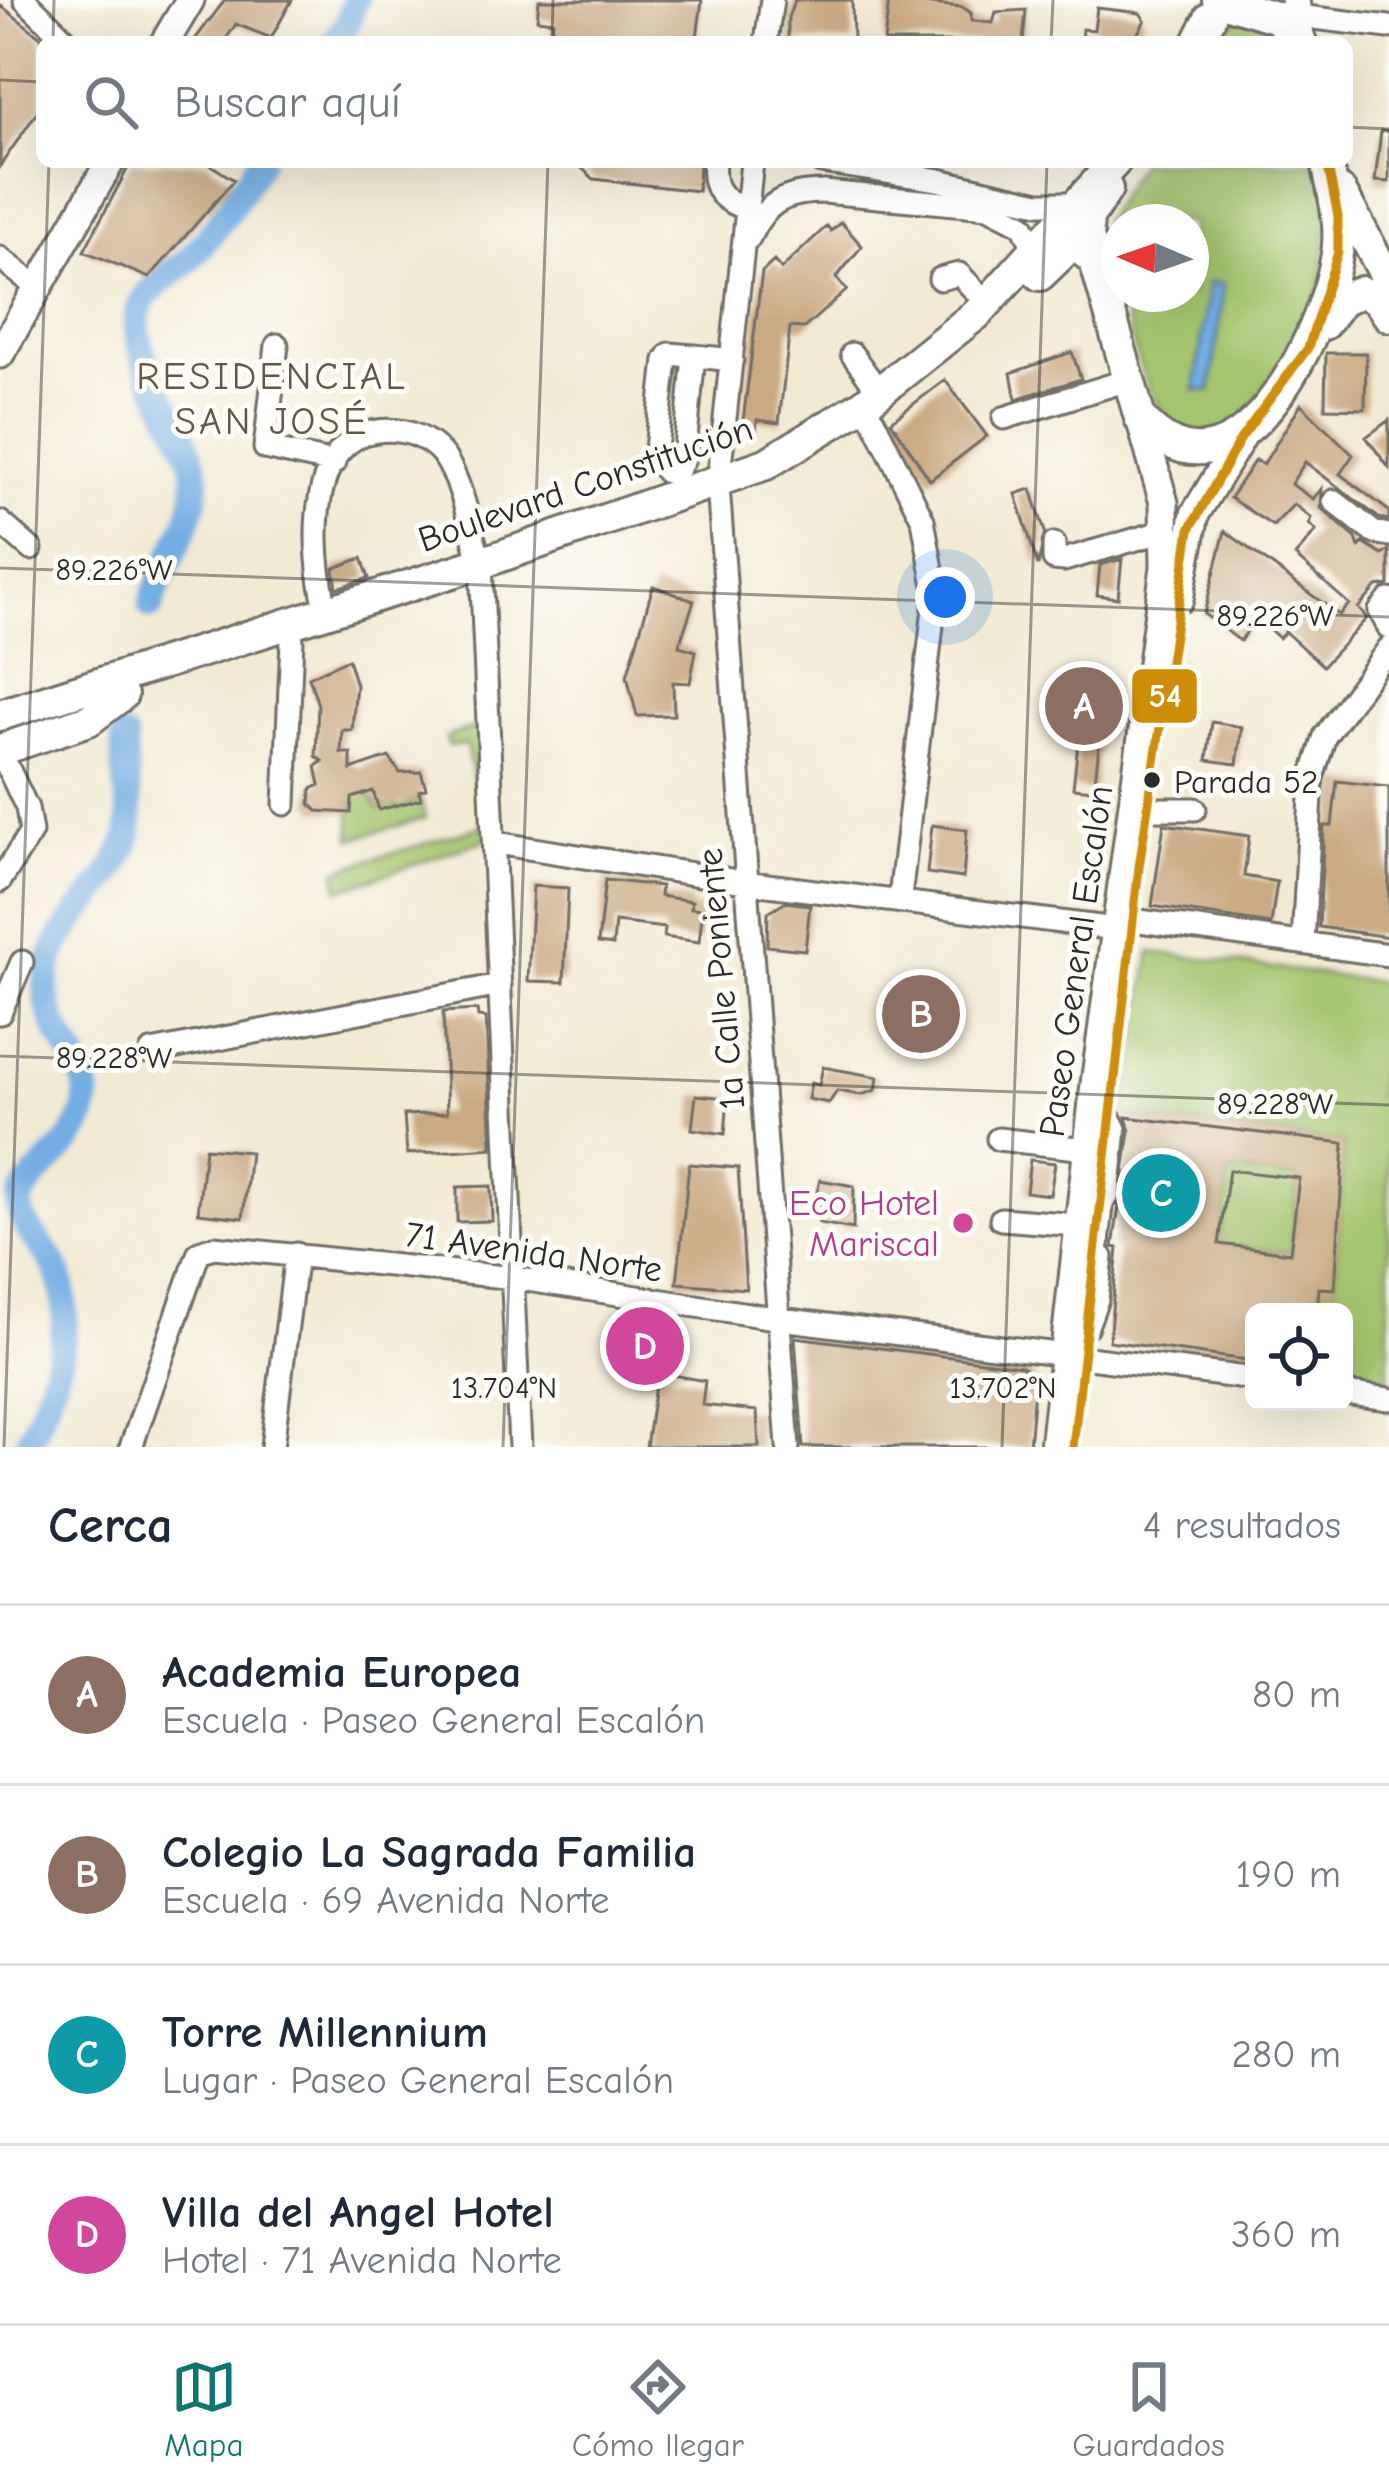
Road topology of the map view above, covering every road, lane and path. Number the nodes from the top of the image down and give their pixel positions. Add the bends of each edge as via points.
1 (25, 0) edge
2 (190, 0) edge
3 (207, 0) edge
4 (772, 0) edge
5 (1211, 15) edge
6 (1299, 25) edge
7 (1389, 27) edge
8 (62, 36) edge
9 (169, 36) edge
10 (186, 36) edge
11 (767, 36) edge
12 (91, 168) edge
13 (107, 168) edge
14 (714, 168) edge
15 (751, 168) edge
16 (860, 168) edge
17 (1109, 168) edge
18 (1121, 168) edge
19 (1329, 168) edge
20 (1330, 168) edge
21 (1077, 203) junction
22 (748, 209) junction
23 (1380, 249) edge
24 (744, 250) junction
25 (1036, 253) junction
26 (0, 258) edge
27 (1093, 259) junction
28 (940, 279) dead end
29 (28, 280) junction
30 (1389, 280) edge
31 (988, 304) junction
32 (1389, 316) edge
33 (0, 329) edge
34 (278, 345) dead end
35 (1308, 348) junction
36 (0, 354) edge
37 (853, 354) dead end
38 (694, 356) junction
39 (732, 360) junction
40 (1128, 380) junction
41 (876, 406) junction
42 (1004, 418) dead end
43 (1140, 418) junction
44 (1241, 438) junction
45 (334, 463) junction
46 (719, 495) junction
47 (1334, 501) dead end
48 (0, 522) edge
49 (1168, 530) junction
50 (1389, 535) edge
51 (1054, 544) dead end
52 (31, 549) dead end
53 (481, 571) junction
54 (1389, 600) edge
55 (327, 612) junction
56 (1389, 628) edge
57 (292, 639) junction
58 (1389, 648) edge
59 (123, 685) junction
60 (0, 698) edge
61 (0, 715) edge
62 (0, 733) edge
63 (0, 750) edge
64 (285, 804) dead end
65 (1195, 808) dead end
66 (1147, 809) junction
67 (496, 842) junction
68 (0, 880) edge
69 (744, 882) junction
70 (900, 898) junction
71 (1124, 924) junction
72 (1303, 943) junction
73 (1389, 955) edge
74 (22, 962) dead end
75 (500, 985) junction
76 (0, 1012) edge
77 (151, 1052) dead end
78 (998, 1139) dead end
79 (1087, 1149) junction
80 (1001, 1219) dead end
81 (1078, 1225) junction
82 (296, 1254) junction
83 (514, 1278) junction
84 (781, 1319) junction
85 (1079, 1344) junction
86 (1245, 1377) edge
87 (1353, 1394) edge
88 (1389, 1399) edge
89 (131, 1447) edge
90 (272, 1447) edge
91 (520, 1447) edge
92 (788, 1447) edge
93 (1054, 1447) edge
94 (1072, 1447) edge

1 - 8 street
2 - 9 main road
3 - 10 main road
4 - 11 street
5 - 6 highway
6 - 7 street
12 - 29 main road
13 - 36 main road
14 - 22 street via 721,196
15 - 22 street, 1a Calle Poniente
16 - 21 street via 1039,203
17 - 21 highway, Boulevard Constitución
18 - 27 highway via 1088,218
19 - 35 highway via 1338,252
20 - 23 highway
21 - 25 highway, Boulevard Constitución
22 - 24 street, 1a Calle Poniente
23 - 30 highway
24 - 25 street via 759,217 799,192 988,207 1023,225
24 - 39 street, 1a Calle Poniente
25 - 31 highway, Boulevard Constitución
26 - 29 street
27 - 40 highway
27 - 41 highway, Boulevard Constitución via 1068,248 978,335
28 - 31 street via 958,274
29 - 33 main road
31 - 41 highway, Boulevard Constitución
32 - 35 highway via 1367,292 1354,293
34 - 45 street via 265,448
35 - 44 highway
37 - 41 street
38 - 38 street via 670,354 664,367 655,458 668,472 684,458
38 - 39 street
39 - 46 street, 1a Calle Poniente
40 - 42 street
40 - 43 highway
41 - 46 highway, Boulevard Constitución
41 - 70 street via 922,520 936,591
43 - 44 highway via 1176,446 1201,450
43 - 49 main road, Paseo General Escalón
44 - 66 main road, Paseo General Escalón via 1190,529
45 - 53 street via 377,431 422,437 446,460
45 - 55 street via 314,532
46 - 53 highway, Boulevard Constitución
46 - 69 street, 1a Calle Poniente
47 - 50 street
48 - 52 street
49 - 51 street via 1064,560 1054,559
49 - 71 main road, Paseo General Escalón
53 - 55 highway, Boulevard Constitución
53 - 57 highway, Boulevard Constitución
53 - 67 street
54 - 56 street via 1380,615
55 - 59 highway, Boulevard Constitución
57 - 59 highway, Boulevard Constitución
57 - 64 street
58 - 72 street via 1324,736 1312,778
59 - 60 highway, Boulevard Constitución via 61,681
59 - 61 highway, Boulevard Constitución
59 - 62 highway, Boulevard Constitución
59 - 63 highway, Boulevard Constitución via 89,721
63 - 68 street via 31,832
65 - 66 street
66 - 71 main road, Paseo General Escalón
67 - 69 street
67 - 75 street
69 - 70 street
69 - 84 street, 1a Calle Poniente
70 - 71 street
71 - 72 street
71 - 79 main road, Paseo General Escalón
71 - 85 main road, Paseo General Escalón
72 - 73 street
74 - 76 street
75 - 77 street
75 - 83 street
78 - 79 street
79 - 81 main road, Paseo General Escalón
80 - 81 street
81 - 85 main road, Paseo General Escalón
82 - 83 street, 71 Avenida Norte
82 - 89 street, 71 Avenida Norte via 202,1249
82 - 90 street
83 - 84 street, 71 Avenida Norte via 660,1291
83 - 91 street
84 - 85 street, 71 Avenida Norte
84 - 92 street, 1a Calle Poniente
85 - 86 street, 71 Avenida Norte
85 - 93 main road, Paseo General Escalón
85 - 94 main road, Paseo General Escalón
87 - 88 street

